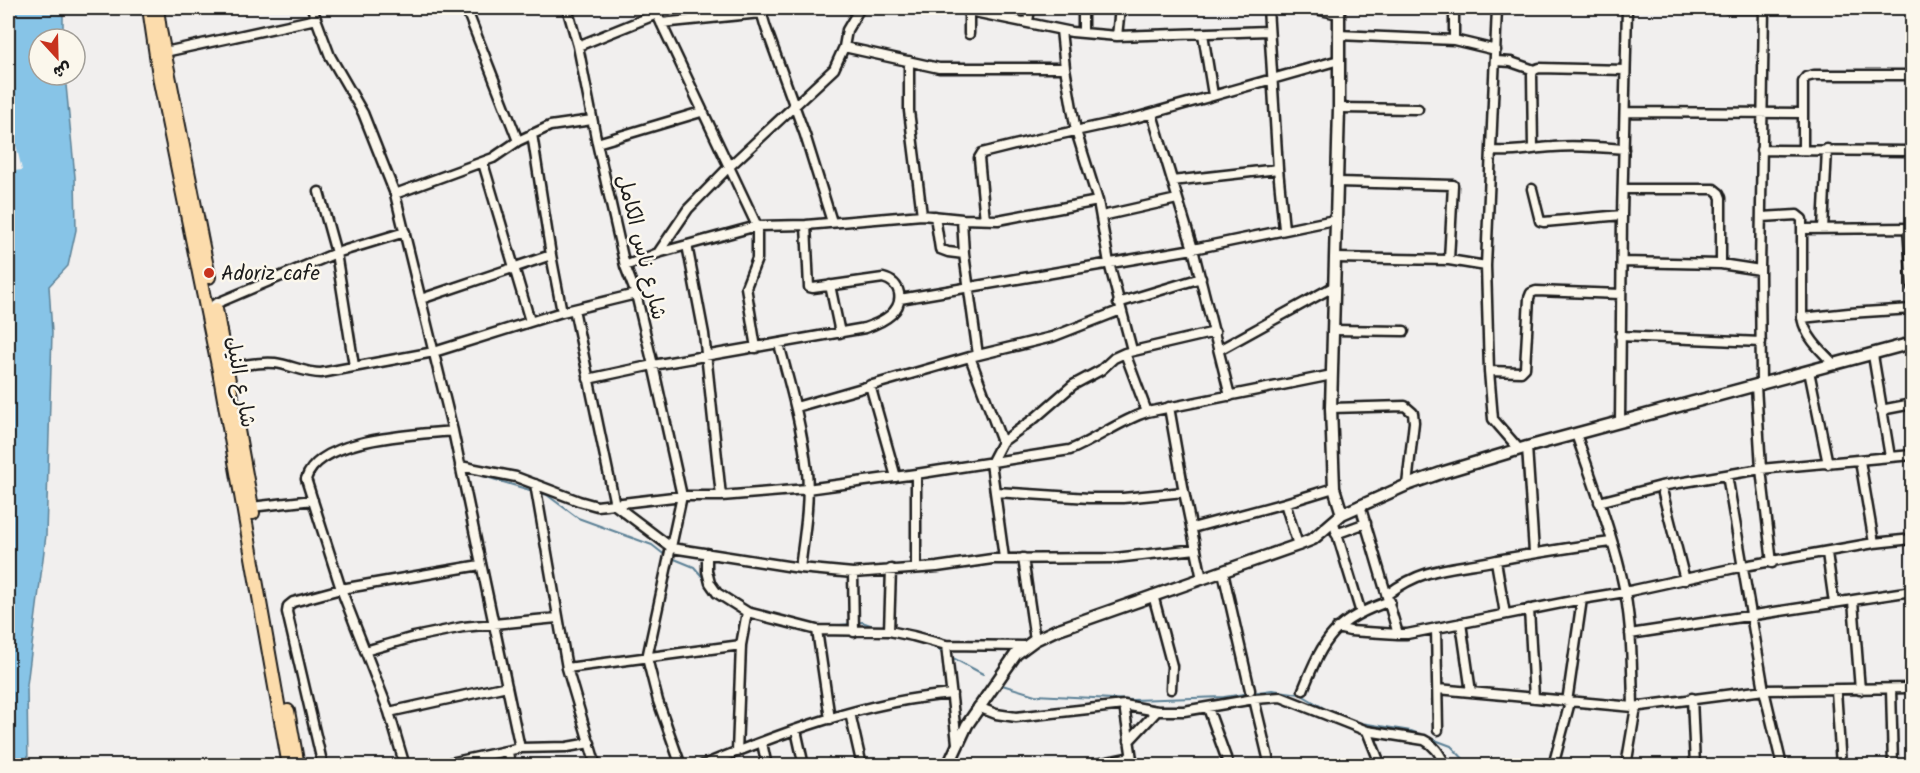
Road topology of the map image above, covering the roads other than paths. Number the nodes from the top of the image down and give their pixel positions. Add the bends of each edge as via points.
1 (148, 8) edge
2 (158, 8) edge
3 (312, 8) edge
4 (466, 8) edge
5 (567, 8) edge
6 (709, 8) edge
7 (860, 8) edge
8 (1030, 8) edge
9 (1083, 8) edge
10 (1120, 8) edge
11 (1268, 8) edge
12 (1310, 8) edge
13 (1454, 8) edge
14 (1497, 8) edge
15 (1627, 8) edge
16 (1727, 8) edge
17 (1764, 8) edge
18 (967, 9) edge
19 (761, 10) edge
20 (656, 11) edge
21 (1339, 11) edge
22 (712, 17) junction
23 (316, 19) junction
24 (1028, 22) junction
25 (661, 23) junction
26 (1061, 30) junction
27 (1269, 31) junction
28 (1083, 33) junction
29 (969, 34) dead end
30 (1203, 34) junction
31 (1338, 35) junction
32 (1117, 36) junction
33 (1454, 40) junction
34 (578, 46) junction
35 (844, 47) junction
36 (1496, 50) junction
37 (165, 52) junction
38 (1339, 60) junction
39 (909, 61) junction
40 (1496, 61) junction
41 (1065, 68) junction
42 (1534, 70) junction
43 (1624, 70) junction
44 (1912, 75) edge
45 (1272, 79) junction
46 (1213, 95) junction
47 (795, 105) junction
48 (1339, 108) junction
49 (1418, 109) dead end
50 (701, 112) junction
51 (1625, 112) junction
52 (1762, 112) junction
53 (1803, 113) junction
54 (1152, 114) junction
55 (592, 120) junction
56 (1076, 130) junction
57 (532, 134) junction
58 (518, 141) junction
59 (597, 143) junction
60 (1533, 149) junction
61 (1624, 149) junction
62 (1827, 149) junction
63 (1761, 150) junction
64 (1803, 150) junction
65 (1492, 151) junction
66 (1912, 151) edge
67 (483, 163) junction
68 (729, 167) junction
69 (1278, 169) junction
70 (1172, 181) junction
71 (1337, 182) junction
72 (1532, 189) dead end
73 (1623, 189) junction
74 (319, 192) dead end
75 (395, 194) junction
76 (1177, 199) junction
77 (1098, 201) junction
78 (922, 215) junction
79 (1622, 215) junction
80 (935, 216) junction
81 (1102, 216) junction
82 (1762, 217) junction
83 (962, 219) junction
84 (1334, 219) junction
85 (985, 220) junction
86 (832, 222) junction
87 (806, 225) junction
88 (756, 226) junction
89 (1910, 228) edge
90 (1284, 229) junction
91 (1802, 229) junction
92 (1823, 229) junction
93 (405, 232) junction
94 (687, 245) junction
95 (1193, 249) junction
96 (336, 253) junction
97 (658, 253) junction
98 (964, 254) junction
99 (551, 255) junction
100 (1335, 258) junction
101 (1449, 260) junction
102 (1622, 262) junction
103 (1109, 263) junction
104 (1721, 264) junction
105 (515, 266) junction
106 (625, 266) junction
107 (1486, 266) junction
108 (1760, 270) junction
109 (1201, 278) junction
110 (830, 285) junction
111 (968, 286) junction
112 (1333, 287) junction
113 (1912, 287) edge
114 (636, 294) junction
115 (1621, 294) junction
116 (421, 299) junction
117 (900, 300) junction
118 (215, 304) junction
119 (1119, 307) junction
120 (574, 309) junction
121 (1912, 309) edge
122 (562, 312) junction
123 (1802, 318) junction
124 (530, 321) junction
125 (1333, 330) junction
126 (1404, 331) dead end
127 (1215, 332) junction
128 (840, 333) junction
129 (1620, 336) junction
130 (1761, 342) junction
131 (1912, 343) edge
132 (778, 344) junction
133 (756, 348) junction
134 (1219, 350) junction
135 (1128, 351) junction
136 (434, 352) junction
137 (1873, 355) junction
138 (974, 356) junction
139 (707, 357) junction
140 (653, 365) junction
141 (1835, 365) junction
142 (354, 366) junction
143 (227, 368) junction
144 (1489, 370) junction
145 (1809, 371) junction
146 (1332, 375) junction
147 (588, 379) junction
148 (870, 385) junction
149 (1758, 386) junction
150 (1230, 396) junction
151 (1912, 405) edge
152 (796, 407) junction
153 (1169, 407) junction
154 (1330, 408) junction
155 (1881, 410) junction
156 (1147, 412) junction
157 (1620, 422) junction
158 (453, 431) junction
159 (1576, 434) junction
160 (1002, 442) junction
161 (1523, 448) junction
162 (1912, 455) edge
163 (1890, 457) junction
164 (1860, 461) junction
165 (991, 463) junction
166 (1828, 464) junction
167 (460, 466) junction
168 (1761, 469) junction
169 (916, 474) junction
170 (1727, 475) junction
171 (896, 477) junction
172 (535, 484) junction
173 (1407, 485) junction
174 (1661, 486) junction
175 (1334, 488) junction
176 (807, 489) junction
177 (996, 492) junction
178 (1184, 492) junction
179 (682, 496) junction
180 (721, 496) junction
181 (312, 500) junction
182 (1599, 502) junction
183 (1285, 503) junction
184 (615, 505) junction
185 (1360, 505) junction
186 (251, 507) junction
187 (1341, 514) junction
188 (1332, 521) junction
189 (1366, 523) junction
190 (1192, 528) junction
191 (1336, 534) junction
192 (1912, 539) edge
193 (1611, 542) junction
194 (1875, 543) junction
195 (1298, 546) junction
196 (672, 548) junction
197 (1196, 549) junction
198 (1534, 552) junction
199 (707, 553) junction
200 (1827, 553) junction
201 (1004, 558) junction
202 (1023, 558) junction
203 (1496, 561) junction
204 (1772, 563) junction
205 (480, 566) junction
206 (1744, 566) junction
207 (916, 567) junction
208 (800, 568) junction
209 (891, 569) junction
210 (1223, 572) junction
211 (853, 573) junction
212 (1202, 579) junction
213 (1685, 580) junction
214 (341, 589) junction
215 (1912, 591) edge
216 (1625, 592) junction
217 (1153, 595) junction
218 (1389, 598) junction
219 (1582, 599) junction
220 (1853, 601) junction
221 (1834, 603) junction
222 (1530, 609) junction
223 (747, 612) junction
224 (1361, 613) junction
225 (1505, 614) junction
226 (1753, 615) junction
227 (557, 618) junction
228 (1461, 623) junction
229 (494, 624) junction
230 (1337, 628) junction
231 (1436, 628) junction
232 (817, 630) junction
233 (889, 631) junction
234 (854, 632) junction
235 (1398, 634) junction
236 (1630, 634) junction
237 (1035, 640) junction
238 (741, 645) junction
239 (946, 645) junction
240 (1024, 646) junction
241 (365, 651) junction
242 (647, 658) junction
243 (567, 668) junction
244 (507, 686) junction
245 (1912, 688) edge
246 (1171, 689) dead end
247 (1438, 689) junction
248 (1891, 689) junction
249 (1250, 690) dead end
250 (1303, 690) dead end
251 (1764, 690) junction
252 (1836, 690) junction
253 (1860, 690) junction
254 (1471, 692) junction
255 (952, 694) junction
256 (1534, 698) junction
257 (1692, 698) junction
258 (1254, 699) junction
259 (1569, 702) junction
260 (1124, 705) junction
261 (978, 707) junction
262 (1635, 707) junction
263 (1208, 708) junction
264 (1157, 711) junction
265 (389, 712) junction
266 (850, 713) junction
267 (830, 718) junction
268 (796, 730) junction
269 (1437, 730) dead end
270 (1367, 731) junction
271 (1129, 741) junction
272 (762, 742) junction
273 (590, 743) junction
274 (957, 743) junction
275 (520, 748) junction
276 (508, 751) junction
277 (737, 752) junction
278 (1132, 761) edge
279 (717, 762) edge
280 (289, 765) edge
281 (298, 765) edge
282 (323, 765) edge
283 (405, 765) edge
284 (436, 765) edge
285 (510, 765) edge
286 (596, 765) edge
287 (681, 765) edge
288 (701, 765) edge
289 (767, 765) edge
290 (804, 765) edge
291 (862, 765) edge
292 (948, 765) edge
293 (1087, 765) edge
294 (1229, 765) edge
295 (1270, 765) edge
296 (1381, 765) edge
297 (1446, 765) edge
298 (1553, 765) edge
299 (1626, 765) edge
300 (1695, 765) edge
301 (1782, 765) edge
302 (1841, 765) edge
303 (1893, 765) edge

1 - 280 main road, شارع النيل via 219,371
2 - 37 main road, شارع النيل
3 - 23 street
4 - 58 street
5 - 34 street, شارع ناس الكامل
6 - 22 street
7 - 35 street via 847,30
8 - 24 street
9 - 28 street
10 - 32 street
11 - 27 street
12 - 21 street
13 - 33 street
14 - 36 street
15 - 43 street
16 - 17 street
17 - 52 street
18 - 24 street
18 - 29 street
19 - 22 street
19 - 47 street
20 - 25 street
20 - 34 street
21 - 31 street
22 - 25 street
23 - 37 street
23 - 75 street via 330,56 363,113
24 - 26 street
25 - 50 street
26 - 28 street
26 - 41 street
27 - 30 street
27 - 45 street
28 - 32 street
30 - 32 street
30 - 46 street
31 - 33 street
31 - 38 street
33 - 36 street
34 - 55 street, شارع ناس الكامل
35 - 39 street
35 - 47 street via 834,69
36 - 40 street
37 - 118 main road, شارع النيل
38 - 45 street
38 - 48 street
39 - 41 street via 947,69
39 - 78 street via 910,122
40 - 42 street
40 - 65 street
41 - 56 street
42 - 43 street
42 - 60 street
43 - 51 street
44 - 53 street via 1806,77
45 - 46 street
45 - 69 street
46 - 54 street
47 - 68 street
47 - 86 street
48 - 49 street
48 - 71 street
50 - 59 street
50 - 68 street
51 - 52 street
51 - 61 street
52 - 53 street
52 - 63 street
53 - 64 street
54 - 56 street
54 - 70 street
55 - 57 street via 550,126
55 - 59 street, شارع ناس الكامل
56 - 77 street
56 - 85 street via 980,155
57 - 58 street
57 - 99 street
58 - 67 street
59 - 106 street, شارع ناس الكامل
60 - 61 street
60 - 65 street
61 - 73 street
62 - 64 street
62 - 66 street
62 - 92 street
63 - 64 street
63 - 82 street
65 - 107 street
67 - 75 street
67 - 105 street
68 - 88 street
68 - 97 street via 688,209
69 - 70 street
69 - 90 street
70 - 76 street
71 - 84 street
71 - 101 street via 1453,185
72 - 79 street via 1537,215 1544,222
73 - 79 street
73 - 104 street via 1714,189 1721,198
74 - 96 street
75 - 93 street
76 - 81 street
76 - 95 street
77 - 81 street
77 - 85 street via 1015,218
78 - 80 street
78 - 86 street
79 - 102 street
80 - 83 street
80 - 98 street via 940,249
81 - 103 street
82 - 91 street via 1797,215 1802,219
82 - 108 street
83 - 85 street
83 - 98 street
84 - 90 street
84 - 100 street
86 - 87 street
87 - 88 street
87 - 110 street via 807,284 813,288
88 - 94 street
88 - 133 street via 757,259 746,287
89 - 92 street
89 - 113 street
90 - 95 street
91 - 92 street
91 - 123 street
93 - 96 street
93 - 116 street
94 - 97 street
94 - 139 street
95 - 103 street
95 - 109 street
96 - 118 street
96 - 142 street
97 - 106 street
98 - 111 street
99 - 105 street
99 - 122 street
100 - 101 street
100 - 112 street
101 - 107 street
102 - 104 street
102 - 115 street
103 - 111 street
103 - 119 street
104 - 108 street
105 - 116 street
105 - 124 street
106 - 114 street, شارع ناس الكامل
107 - 144 street
108 - 130 street
109 - 119 street
109 - 127 street
110 - 117 street via 883,278 891,280
110 - 128 street
111 - 117 street
111 - 138 street
112 - 125 street
112 - 134 street
114 - 120 street
114 - 140 street, شارع ناس الكامل
115 - 129 street
115 - 144 street via 1531,293 1525,368 1521,372
116 - 136 street
117 - 128 street via 882,321
118 - 143 main road, شارع النيل
119 - 135 street
119 - 138 street via 1052,337
120 - 122 street
120 - 147 street
121 - 123 street
122 - 124 street
123 - 141 street via 1813,342
124 - 136 street
125 - 126 street
125 - 146 street
127 - 134 street
127 - 135 street
128 - 132 street
129 - 130 street
129 - 157 street
130 - 149 street
131 - 137 street
132 - 133 street
132 - 152 street
133 - 139 street
134 - 150 street
135 - 156 street
135 - 160 street via 1073,385
136 - 142 street
136 - 158 street
137 - 141 street
137 - 155 street
138 - 148 street
138 - 160 street
139 - 140 street
139 - 180 street
140 - 147 street
140 - 179 street, شارع ناس الكامل
141 - 145 street
142 - 143 street via 321,373 259,362
143 - 186 main road, شارع النيل
144 - 161 street via 1493,419
145 - 149 street
145 - 166 street
146 - 150 street
146 - 154 street
147 - 184 street
148 - 152 street
148 - 171 street
149 - 157 street
149 - 168 street
150 - 153 street
151 - 155 street
152 - 176 street
153 - 156 street
153 - 178 street
154 - 173 street via 1405,406 1413,413
154 - 175 street
155 - 163 street
156 - 165 street via 1070,450
157 - 159 street
158 - 167 street
158 - 181 street via 383,438 342,448 309,469 306,479
159 - 161 street
159 - 182 street
160 - 165 street
161 - 173 street
161 - 198 street
162 - 163 street
163 - 164 street
164 - 166 street
164 - 194 street
165 - 169 street
165 - 177 street
166 - 168 street
167 - 172 street via 496,471
167 - 205 street
168 - 170 street
168 - 204 street
169 - 171 street
169 - 207 street
170 - 174 street
170 - 206 street
171 - 176 street
172 - 184 street via 597,506
172 - 227 street
173 - 185 street
174 - 182 street
174 - 213 street
175 - 183 street
175 - 187 street
176 - 180 street
176 - 208 street
177 - 178 street via 1089,498
177 - 201 street
178 - 190 street
179 - 180 street
179 - 184 street
179 - 196 street
181 - 186 street
181 - 214 street
182 - 193 street
183 - 190 street
183 - 195 street
184 - 196 street
185 - 187 street
185 - 189 street
186 - 281 main road, شارع النيل
187 - 188 street
188 - 191 street
188 - 195 street via 1313,539
189 - 191 street
189 - 218 street
190 - 197 street
191 - 224 street
192 - 194 street
193 - 198 street
193 - 216 street
194 - 200 street
195 - 210 street
196 - 199 street
196 - 242 street
197 - 202 street via 1115,558
197 - 212 street
198 - 203 street
199 - 208 street
199 - 223 street via 710,583 717,593
200 - 204 street
200 - 221 street
201 - 202 street
201 - 207 street
202 - 237 street
203 - 218 street via 1421,574
203 - 225 street
204 - 206 street
205 - 214 street
205 - 229 street
206 - 213 street
206 - 226 street
207 - 209 street
208 - 211 street
209 - 211 street
209 - 233 street
210 - 212 street
210 - 249 street
211 - 234 street
212 - 217 street
213 - 216 street
214 - 241 street
214 - 282 street via 293,602 287,612
215 - 220 street
216 - 219 street
216 - 236 street
217 - 237 street
217 - 246 street via 1172,666
218 - 224 street
218 - 235 street
219 - 222 street
219 - 259 street
220 - 221 street
220 - 253 street
221 - 226 street
222 - 225 street
222 - 256 street
223 - 232 street
223 - 238 street
224 - 230 street
225 - 228 street
226 - 236 street
226 - 251 street
227 - 229 street
227 - 243 street
228 - 231 street
228 - 254 street
229 - 241 street via 423,635
229 - 244 street
230 - 235 street
230 - 250 street via 1323,645
231 - 235 street
231 - 247 street
232 - 234 street
232 - 267 street
233 - 234 street
233 - 239 street
236 - 262 street
237 - 240 street
238 - 242 street
238 - 277 street
239 - 240 street
239 - 255 street
240 - 261 street
241 - 265 street
242 - 243 street
242 - 287 street
243 - 273 street
244 - 265 street
244 - 275 street
245 - 248 street
247 - 254 street
247 - 269 street
248 - 253 street
248 - 303 street
251 - 252 street
251 - 257 street
251 - 301 street
252 - 253 street
252 - 302 street
254 - 256 street
255 - 266 street via 908,699
255 - 274 street
256 - 259 street
257 - 262 street
257 - 300 street
258 - 263 street
258 - 270 street via 1289,699
258 - 295 street
259 - 262 street
259 - 298 street
260 - 261 street via 1016,717
260 - 264 street
260 - 271 street
261 - 274 street
262 - 299 street
263 - 264 street
263 - 294 street
264 - 271 street
265 - 283 street
266 - 267 street
266 - 291 street
267 - 268 street
268 - 272 street
268 - 290 street
270 - 296 street
270 - 297 street via 1424,740 1436,749
271 - 278 street
272 - 277 street
272 - 289 street
273 - 275 street
273 - 286 street
274 - 292 street
275 - 276 street
276 - 284 street
276 - 285 street
277 - 279 street
278 - 293 street
279 - 288 street

